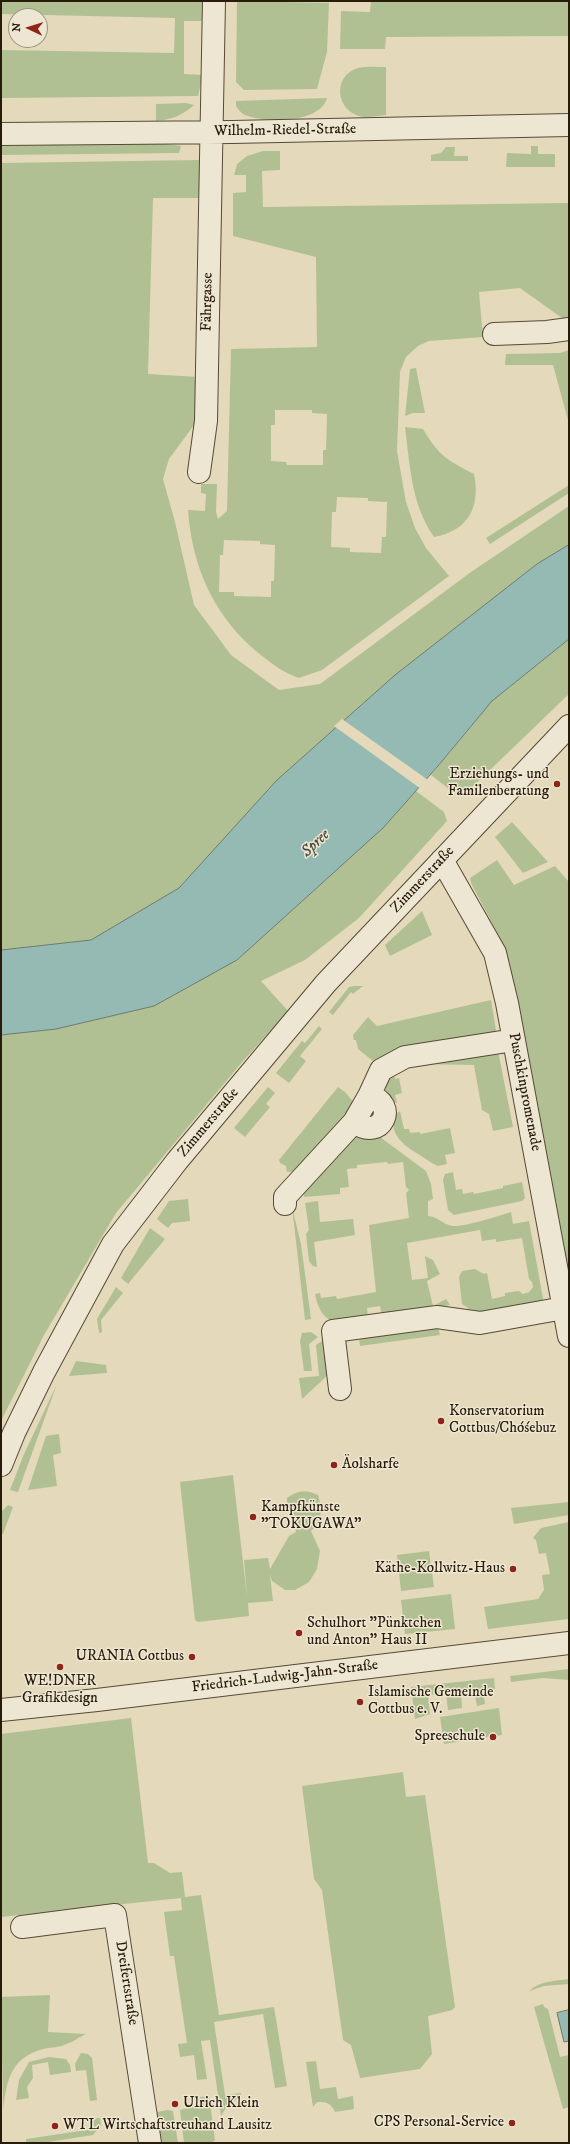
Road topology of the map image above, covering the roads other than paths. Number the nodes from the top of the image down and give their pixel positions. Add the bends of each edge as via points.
1 (214, 1) edge
2 (569, 125) edge
3 (211, 132) junction
4 (1, 134) edge
5 (569, 329) edge
6 (494, 334) dead end
7 (199, 472) dead end
8 (569, 726) edge
9 (442, 860) junction
10 (514, 1040) junction
11 (285, 1204) dead end
12 (564, 1308) junction
13 (569, 1336) edge
14 (340, 1389) dead end
15 (1, 1465) edge
16 (569, 1643) edge
17 (1, 1710) edge
18 (22, 1926) dead end
19 (150, 2143) edge

1 - 3 street, Fährgasse
2 - 3 street, Wilhelm-Riedel-Straße
3 - 4 street, Wilhelm-Riedel-Straße
3 - 7 street, Fährgasse via 206,421
5 - 6 street
8 - 9 street, Zimmerstraße
9 - 10 street, Puschkinpromenade via 495,954
9 - 15 street, Zimmerstraße via 326,983 176,1161 113,1244 44,1372
10 - 11 street via 405,1058 381,1070 369,1096 382,1102 385,1117 381,1123 376,1128 368,1129 361,1128 354,1122 285,1197
10 - 12 street, Puschkinpromenade
12 - 13 street, Puschkinpromenade
12 - 14 street via 480,1323 437,1317 333,1331
16 - 17 street, Friedrich-Ludwig-Jahn-Straße
18 - 19 street, Dreifertstraße via 115,1915

